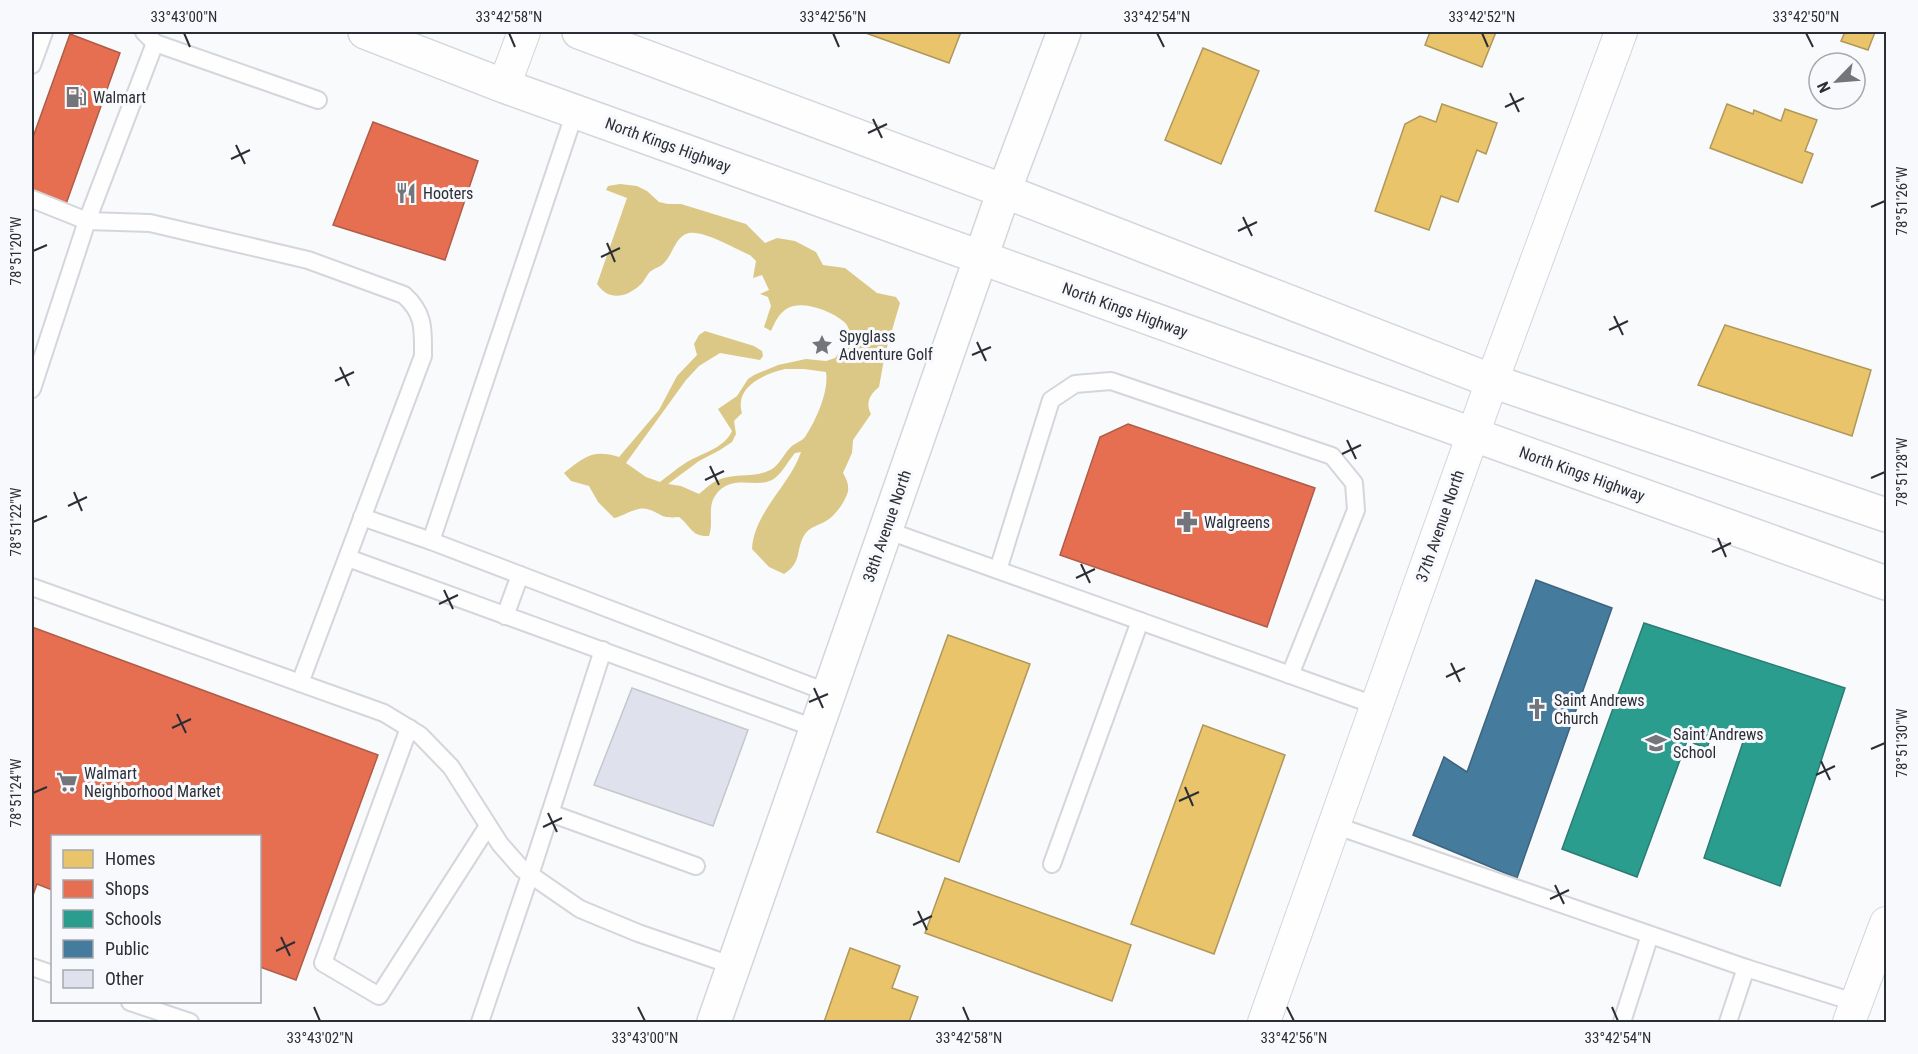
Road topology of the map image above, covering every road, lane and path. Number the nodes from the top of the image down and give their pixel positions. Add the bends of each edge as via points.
1 (44, 32) edge
2 (365, 32) edge
3 (524, 32) edge
4 (579, 32) edge
5 (1064, 32) edge
6 (1621, 32) edge
7 (150, 37) edge
8 (32, 65) edge
9 (504, 86) junction
10 (318, 100) dead end
11 (575, 112) junction
12 (1004, 191) junction
13 (32, 199) edge
14 (87, 221) junction
15 (980, 258) junction
16 (1492, 381) junction
17 (32, 389) edge
18 (1473, 434) junction
19 (1887, 515) edge
20 (362, 517) junction
21 (886, 530) junction
22 (431, 541) junction
23 (348, 558) junction
24 (998, 570) junction
25 (520, 575) junction
26 (1887, 583) edge
27 (32, 587) edge
28 (505, 616) junction
29 (1140, 621) junction
30 (603, 650) junction
31 (1290, 675) junction
32 (300, 683) junction
33 (829, 693) junction
34 (1377, 706) junction
35 (409, 728) junction
36 (817, 729) junction
37 (550, 813) junction
38 (1334, 825) junction
39 (488, 826) junction
40 (1052, 864) dead end
41 (696, 866) dead end
42 (530, 875) junction
43 (1887, 923) edge
44 (1650, 934) junction
45 (734, 966) junction
46 (32, 967) edge
47 (1746, 968) junction
48 (51, 974) edge
49 (133, 1003) edge
50 (1853, 1013) edge
51 (190, 1023) edge
52 (480, 1023) edge
53 (714, 1023) edge
54 (1264, 1023) edge
55 (1622, 1023) edge
56 (1728, 1023) edge

1 - 8 lane
2 - 9 main road, North Kings Highway
3 - 9 street
4 - 12 main road
5 - 12 main road, 38th Avenue North
6 - 16 street, 37th Avenue North
7 - 10 lane
7 - 14 lane
9 - 11 main road, North Kings Highway
11 - 15 main road, North Kings Highway
11 - 22 lane
12 - 15 main road, 38th Avenue North
12 - 16 main road
13 - 14 lane
14 - 17 lane
14 - 20 lane via 150,223 308,260 404,295 415,305 421,318 423,356
15 - 18 main road, North Kings Highway
15 - 21 main road, 38th Avenue North
16 - 18 street, 37th Avenue North
16 - 19 main road
18 - 26 main road, North Kings Highway
18 - 34 street, 37th Avenue North
20 - 22 lane
20 - 23 lane
21 - 24 lane
21 - 33 main road, 38th Avenue North
22 - 25 lane
23 - 28 lane
23 - 32 lane
24 - 29 lane
24 - 31 lane via 1051,400 1075,384 1111,381 1332,456 1354,483 1356,510
25 - 28 lane
25 - 33 lane
27 - 32 lane
28 - 30 lane
29 - 31 lane
29 - 40 lane
30 - 36 lane
30 - 37 lane
31 - 34 lane
32 - 35 lane via 384,713
33 - 36 main road, 38th Avenue North
34 - 38 street, 37th Avenue North
35 - 39 lane via 451,766
35 - 39 lane via 323,963 378,996
36 - 45 main road, 38th Avenue North
37 - 41 lane
37 - 42 lane
38 - 44 lane
38 - 54 street, 37th Avenue North
39 - 42 lane via 514,861
42 - 45 lane via 580,909
42 - 52 lane
43 - 50 street
44 - 47 lane
44 - 55 lane
45 - 53 main road, 38th Avenue North
46 - 48 lane
47 - 50 lane
47 - 56 lane
49 - 51 lane

